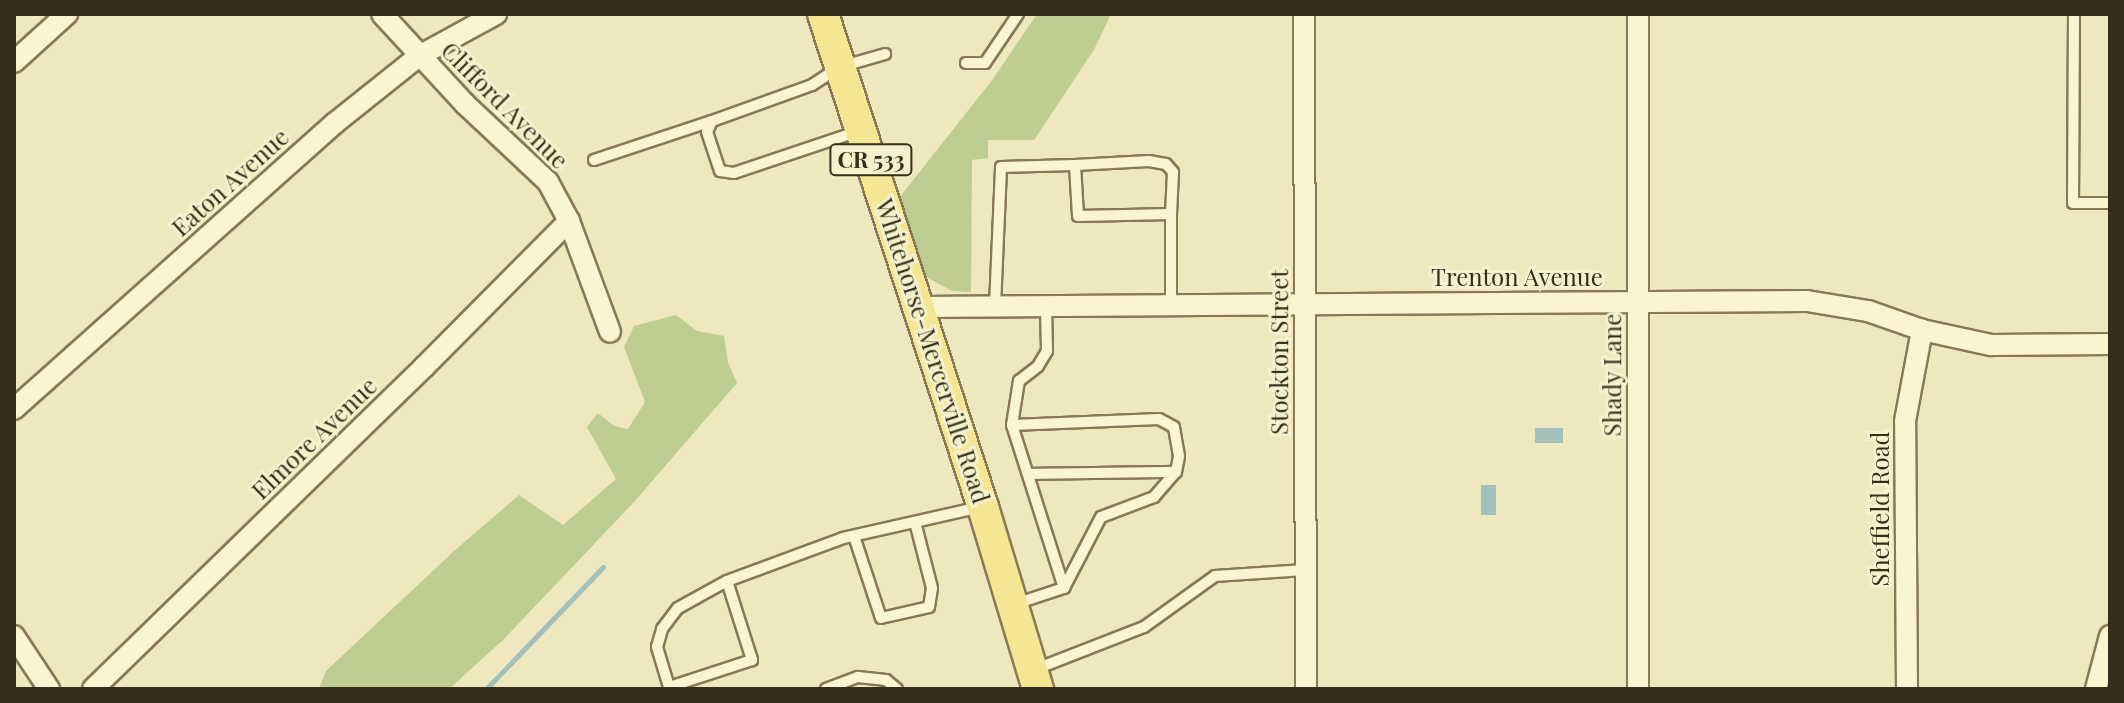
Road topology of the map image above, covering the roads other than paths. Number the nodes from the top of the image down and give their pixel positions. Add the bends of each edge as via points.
1 (67, 14) edge
2 (382, 14) edge
3 (496, 14) edge
4 (823, 14) edge
5 (1018, 14) edge
6 (1304, 14) edge
7 (1638, 14) edge
8 (2074, 14) edge
9 (885, 54) dead end
10 (419, 56) junction
11 (14, 62) edge
12 (966, 63) dead end
13 (840, 67) junction
14 (712, 121) junction
15 (861, 130) junction
16 (594, 160) dead end
17 (1075, 165) junction
18 (2110, 203) edge
19 (1171, 214) junction
20 (569, 221) junction
21 (1638, 302) junction
22 (1305, 304) junction
23 (1171, 305) junction
24 (995, 306) junction
25 (1046, 306) junction
26 (918, 307) junction
27 (1922, 330) junction
28 (610, 332) dead end
29 (2110, 344) edge
30 (14, 409) edge
31 (1012, 425) junction
32 (1176, 472) junction
33 (1028, 474) junction
34 (983, 507) junction
35 (915, 522) junction
36 (854, 536) junction
37 (1305, 570) junction
38 (727, 581) junction
39 (1064, 588) junction
40 (1013, 605) junction
41 (14, 636) edge
42 (2110, 636) edge
43 (1035, 680) edge
44 (49, 689) edge
45 (93, 689) edge
46 (826, 689) edge
47 (897, 689) edge
48 (1306, 689) edge
49 (1638, 689) edge
50 (1907, 689) edge
51 (2096, 689) edge

1 - 11 street
2 - 10 street, Clifford Avenue
3 - 10 street, Eaton Avenue
4 - 13 main road, Whitehorse-Mercerville Road / CR 533
5 - 12 lane via 985,63
6 - 22 street, Stockton Street
7 - 21 street, Shady Lane
8 - 18 lane via 2073,203
9 - 13 lane
10 - 20 street, Clifford Avenue via 548,182
10 - 30 street, Eaton Avenue via 335,123
13 - 14 lane via 812,85
13 - 15 main road, Whitehorse-Mercerville Road / CR 533
14 - 15 lane via 707,132 720,171 734,173
14 - 16 lane
15 - 26 main road, Whitehorse-Mercerville Road / CR 533
17 - 19 lane via 1166,164 1173,172
17 - 19 lane via 1078,216
17 - 24 lane via 1001,167
19 - 23 lane
20 - 28 street, Clifford Avenue
20 - 45 street, Elmore Avenue
21 - 22 street, Trenton Avenue
21 - 27 street, Trenton Avenue via 1807,301 1868,311
21 - 49 street, Shady Lane
22 - 23 street, Trenton Avenue
22 - 37 street, Stockton Street
23 - 25 street, Trenton Avenue
24 - 25 street, Trenton Avenue
24 - 26 street, Trenton Avenue
25 - 31 lane via 1047,351 1019,381
26 - 34 main road, Whitehorse-Mercerville Road / CR 533
27 - 29 street, Trenton Avenue via 1991,345
27 - 50 street, Sheffield Road via 1905,421
31 - 32 lane via 1168,422 1177,438
31 - 33 lane
32 - 33 lane
32 - 39 lane via 1154,497 1101,517
33 - 39 lane
34 - 35 lane
34 - 40 main road, Whitehorse-Mercerville Road / CR 533
35 - 36 lane
35 - 36 lane via 932,588 929,607 881,618
36 - 38 lane
37 - 43 lane via 1215,576 1144,627
37 - 48 street, Stockton Street
38 - 38 lane via 678,608 662,629 657,647 669,687 752,660
39 - 40 lane
40 - 43 main road, Whitehorse-Mercerville Road / CR 533
41 - 44 street
42 - 51 street
46 - 47 lane via 858,677 886,680

